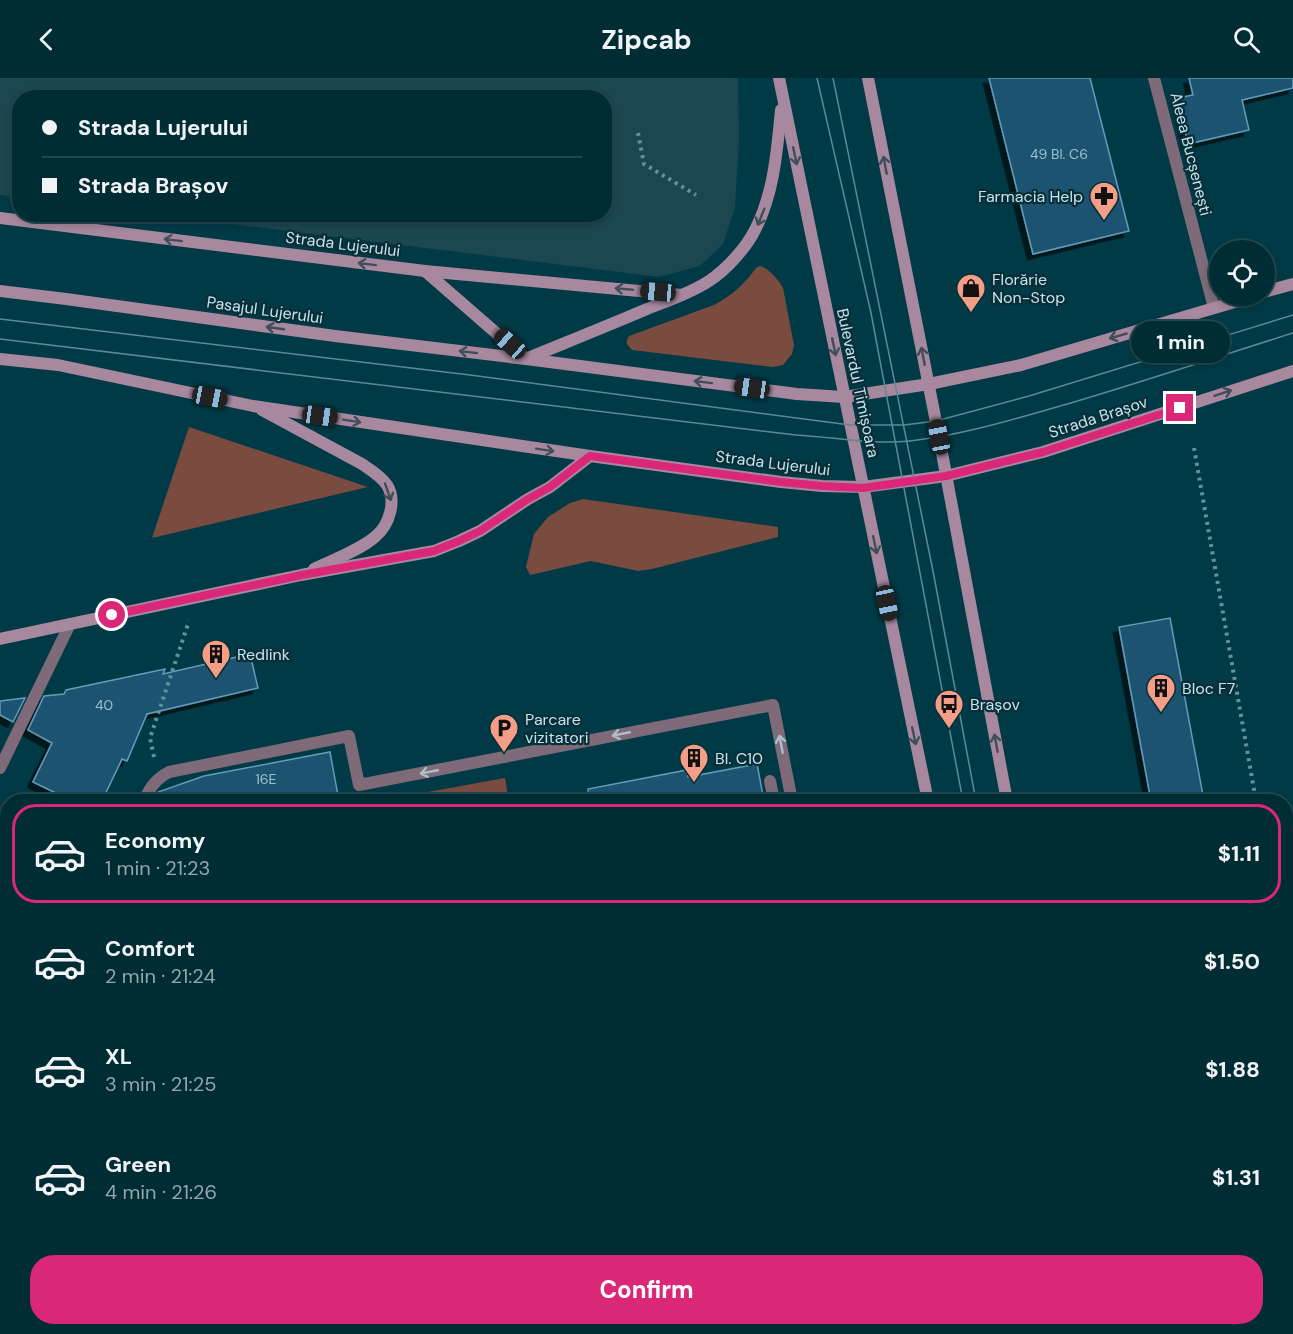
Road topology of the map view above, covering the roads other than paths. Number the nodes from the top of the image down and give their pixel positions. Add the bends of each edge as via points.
1 (778, 78) edge
2 (868, 78) edge
3 (1154, 78) edge
4 (783, 98) junction
5 (32, 222) edge
6 (425, 271) junction
7 (1293, 284) edge
8 (1275, 289) edge
9 (0, 291) edge
10 (682, 295) junction
11 (1221, 306) edge
12 (1214, 308) junction
13 (0, 358) edge
14 (526, 359) junction
15 (1293, 371) edge
16 (929, 384) junction
17 (844, 397) junction
18 (253, 406) junction
19 (590, 456) junction
20 (946, 476) junction
21 (863, 488) junction
22 (302, 575) junction
23 (70, 624) junction
24 (0, 639) edge
25 (0, 768) edge
26 (770, 781) dead end
27 (148, 794) edge
28 (773, 794) edge
29 (791, 794) edge
30 (927, 794) edge
31 (1006, 794) edge

1 - 4 main road, Bulevardul Timișoara
16 -> 2 main road
3 - 12 street, Aleea Bucșenești
4 -> 10 main road via 768,199 755,232 723,271
4 -> 17 main road, Bulevardul Timișoara
6 -> 5 main road, Strada Lujerului
10 -> 6 main road, Strada Lujerului
6 - 14 main road
7 - 8 main road
14 -> 9 main road, Pasajul Lujerului
10 - 14 main road
11 - 12 main road
12 -> 16 main road via 1021,365
13 - 18 main road via 58,365
17 -> 14 main road
20 -> 15 main road, Strada Brașov via 1043,452
16 - 17 main road
16 - 20 main road
17 - 21 main road, Bulevardul Timișoara
18 -> 19 main road, Strada Lujerului
18 -> 22 main road via 362,464 388,486 392,504 387,523 375,537
19 - 21 main road, Strada Lujerului via 781,482
19 - 22 main road via 550,487 459,541 407,557
20 - 21 main road, Strada Lujerului
31 -> 20 main road
21 -> 30 main road, Bulevardul Timișoara
22 - 23 main road
23 - 24 main road
23 - 25 street
26 - 28 street
29 -> 27 street via 773,705 358,785 349,736 178,770 161,776

